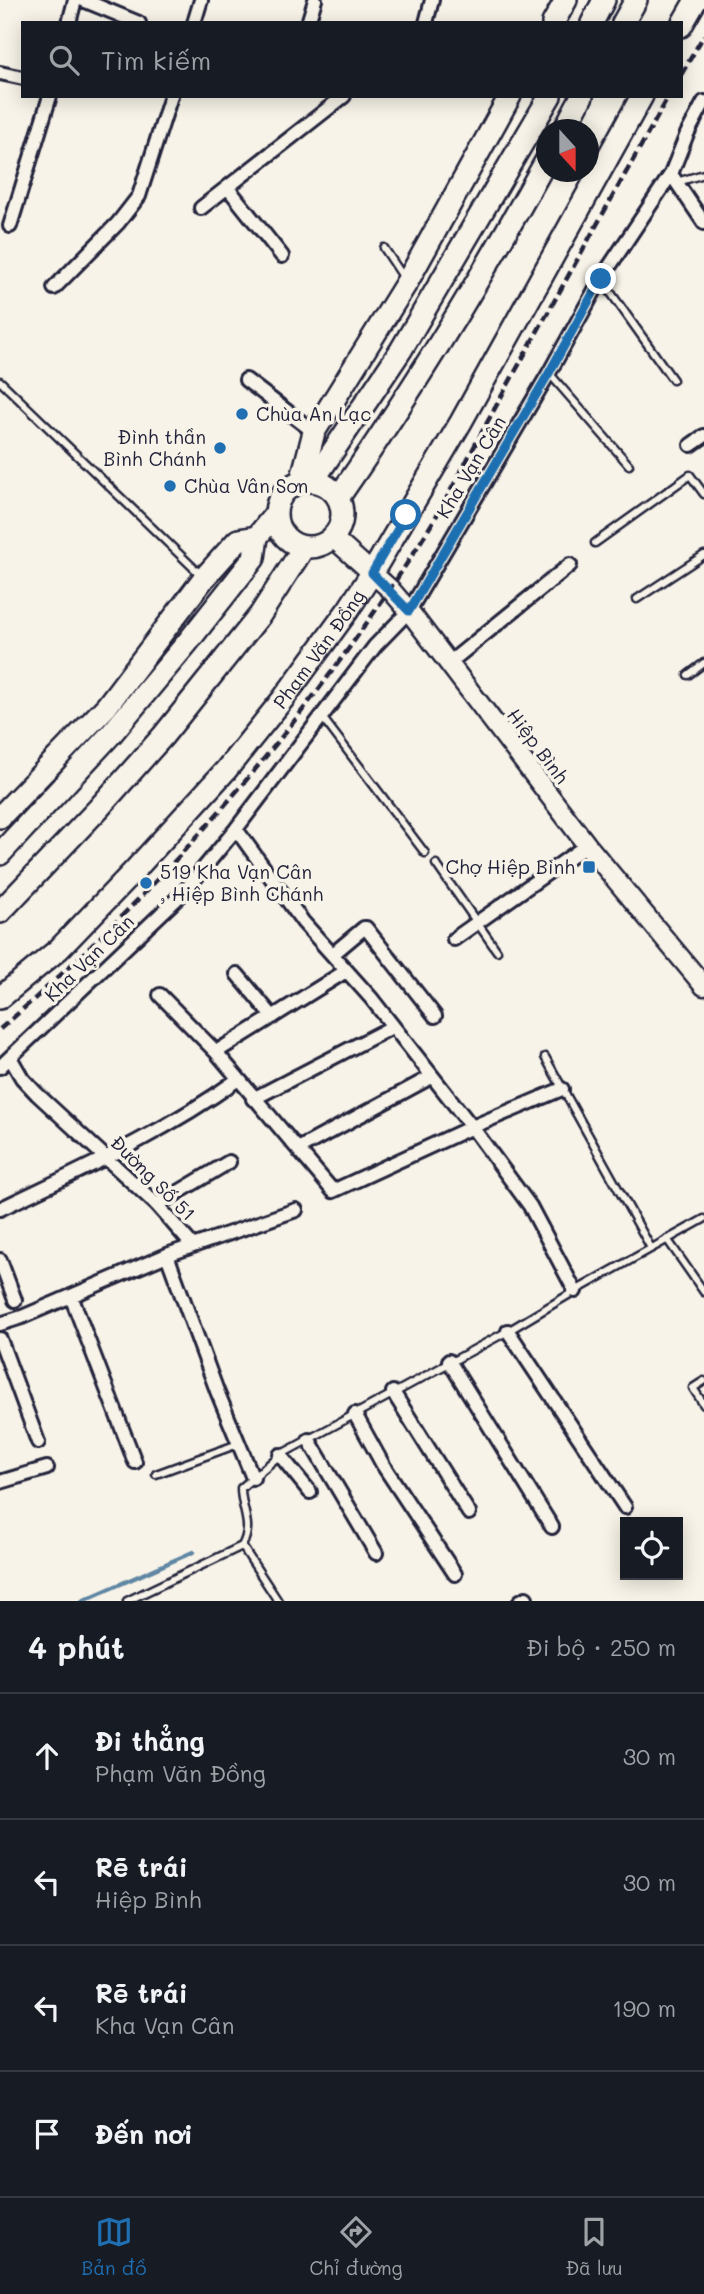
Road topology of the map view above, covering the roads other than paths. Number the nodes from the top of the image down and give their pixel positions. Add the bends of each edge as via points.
1 (75, 0) edge
2 (83, 0) edge
3 (201, 0) edge
4 (315, 0) edge
5 (432, 0) edge
6 (566, 0) edge
7 (604, 0) edge
8 (636, 0) edge
9 (696, 0) edge
10 (70, 21) edge
11 (134, 21) edge
12 (195, 21) edge
13 (309, 21) edge
14 (427, 21) edge
15 (554, 21) edge
16 (593, 21) edge
17 (624, 21) edge
18 (683, 23) edge
19 (0, 73) edge
20 (21, 78) edge
21 (49, 98) edge
22 (170, 98) edge
23 (338, 98) edge
24 (509, 98) edge
25 (549, 98) edge
26 (581, 98) edge
27 (641, 98) edge
28 (704, 102) edge
29 (570, 119) edge
30 (704, 174) edge
31 (674, 178) junction
32 (536, 181) edge
33 (228, 188) junction
34 (201, 208) dead end
35 (704, 223) edge
36 (10, 226) dead end
37 (384, 248) dead end
38 (282, 256) dead end
39 (601, 279) junction
40 (407, 282) junction
41 (54, 288) dead end
42 (549, 373) junction
43 (246, 380) dead end
44 (673, 380) dead end
45 (0, 381) edge
46 (314, 432) junction
47 (704, 436) edge
48 (691, 445) dead end
49 (629, 465) dead end
50 (307, 482) junction
51 (704, 494) edge
52 (338, 498) junction
53 (276, 513) junction
54 (257, 537) junction
55 (332, 538) junction
56 (594, 543) dead end
57 (304, 547) junction
58 (704, 555) edge
59 (570, 565) dead end
60 (372, 573) junction
61 (204, 578) junction
62 (637, 599) dead end
63 (409, 611) junction
64 (449, 663) junction
65 (704, 663) edge
66 (688, 675) dead end
67 (322, 717) junction
68 (0, 817) edge
69 (236, 829) junction
70 (587, 845) junction
71 (425, 853) dead end
72 (0, 854) edge
73 (436, 864) dead end
74 (0, 912) edge
75 (478, 923) junction
76 (454, 939) dead end
77 (497, 951) dead end
78 (333, 954) junction
79 (346, 971) junction
80 (237, 974) dead end
81 (704, 986) edge
82 (160, 995) dead end
83 (0, 998) edge
84 (435, 1016) dead end
85 (273, 1017) junction
86 (392, 1027) junction
87 (216, 1052) junction
88 (545, 1056) dead end
89 (5, 1063) edge
90 (431, 1077) junction
91 (237, 1080) junction
92 (562, 1089) junction
93 (253, 1099) junction
94 (472, 1127) junction
95 (298, 1149) junction
96 (107, 1157) junction
97 (229, 1163) dead end
98 (158, 1205) junction
99 (0, 1209) edge
100 (296, 1210) dead end
101 (704, 1219) edge
102 (667, 1240) junction
103 (193, 1245) junction
104 (650, 1248) junction
105 (167, 1255) junction
106 (0, 1260) edge
107 (575, 1291) junction
108 (704, 1292) edge
109 (71, 1296) junction
110 (16, 1300) dead end
111 (0, 1324) edge
112 (508, 1331) junction
113 (0, 1339) edge
114 (449, 1361) junction
115 (704, 1381) edge
116 (393, 1392) junction
117 (704, 1405) edge
118 (355, 1413) junction
119 (309, 1440) junction
120 (38, 1442) dead end
121 (239, 1444) junction
122 (280, 1455) junction
123 (135, 1462) dead end
124 (47, 1468) dead end
125 (156, 1474) dead end
126 (253, 1478) junction
127 (0, 1482) edge
128 (310, 1492) dead end
129 (625, 1507) dead end
130 (469, 1513) dead end
131 (552, 1527) dead end
132 (242, 1546) junction
133 (376, 1553) dead end
134 (455, 1574) dead end
135 (127, 1601) edge
136 (278, 1601) edge

1 - 10 street
2 - 11 street
3 - 12 street
4 - 13 street
5 - 14 street
6 - 15 main road
7 - 16 main road
8 - 17 main road
9 - 18 main road
19 - 20 street
21 - 36 street
22 - 41 street via 139,196
23 - 33 street
24 - 40 main road
25 - 50 main road via 401,350
26 - 29 main road
27 - 60 main road, Phạm Văn Đồng
28 - 31 street, Kha Vạn Cân via 687,134
30 - 31 lane
31 - 35 street
31 - 39 street, Kha Vạn Cân
32 - 52 main road via 410,393
33 - 34 street
33 - 38 street
37 - 40 lane
39 - 42 street, Kha Vạn Cân
39 - 44 lane
40 - 46 main road
42 - 49 lane
42 - 63 street, Kha Vạn Cân
43 - 46 street
45 - 61 lane
46 - 50 main road
47 - 48 street
50 - 52 main road via 329,488
50 - 53 main road via 290,487
51 - 56 lane via 690,475
52 - 55 main road via 342,519
53 - 54 main road
53 - 57 main road via 279,530
54 - 61 main road via 238,540
54 - 72 main road via 254,558 187,643 112,733
55 - 57 main road via 317,547
55 - 60 main road, Hiệp Bình
57 - 74 main road via 260,615 163,736
58 - 62 lane
59 - 64 street
60 - 63 main road, Hiệp Bình
60 - 83 main road, Phạm Văn Đồng via 283,699 226,770 59,949
61 - 68 main road via 106,706
63 - 64 main road, Hiệp Bình
63 - 67 street, Kha Vạn Cân
64 - 70 main road, Hiệp Bình
65 - 66 lane
67 - 69 street, Kha Vạn Cân
67 - 71 lane
69 - 78 street via 303,922
69 - 89 street, Kha Vạn Cân via 184,892
70 - 75 street
70 - 81 main road, Hiệp Bình
73 - 75 lane
75 - 76 street
75 - 77 lane
78 - 79 street
78 - 84 street via 366,928
79 - 85 street
79 - 86 street
80 - 85 street
82 - 87 street
85 - 87 street
86 - 90 street
86 - 93 street
87 - 91 street
88 - 92 lane
89 - 96 street, Đường Số 51
90 - 94 street
90 - 95 street
91 - 93 street
91 - 96 street via 200,1107
92 - 94 street
92 - 104 lane
93 - 95 street
94 - 95 street via 333,1191
94 - 107 street via 530,1206
96 - 98 street, Đường Số 51
96 - 99 street
97 - 98 street
98 - 103 street, Đường Số 51
100 - 103 street, Đường Số 51
101 - 102 lane
102 - 104 lane
102 - 108 lane
103 - 105 street
104 - 107 lane
105 - 109 street
105 - 121 street
106 - 110 street
107 - 112 lane
109 - 111 street
109 - 123 street
112 - 114 lane
112 - 129 street
113 - 120 street
114 - 116 lane
114 - 131 street
115 - 117 lane via 693,1388
116 - 118 lane
116 - 130 street
118 - 119 lane
118 - 134 street via 383,1465
119 - 122 lane
119 - 133 street
121 - 125 lane
121 - 126 street
122 - 126 lane
122 - 128 street
124 - 127 street
126 - 132 lane via 241,1488 248,1527
132 - 135 lane
132 - 136 lane

